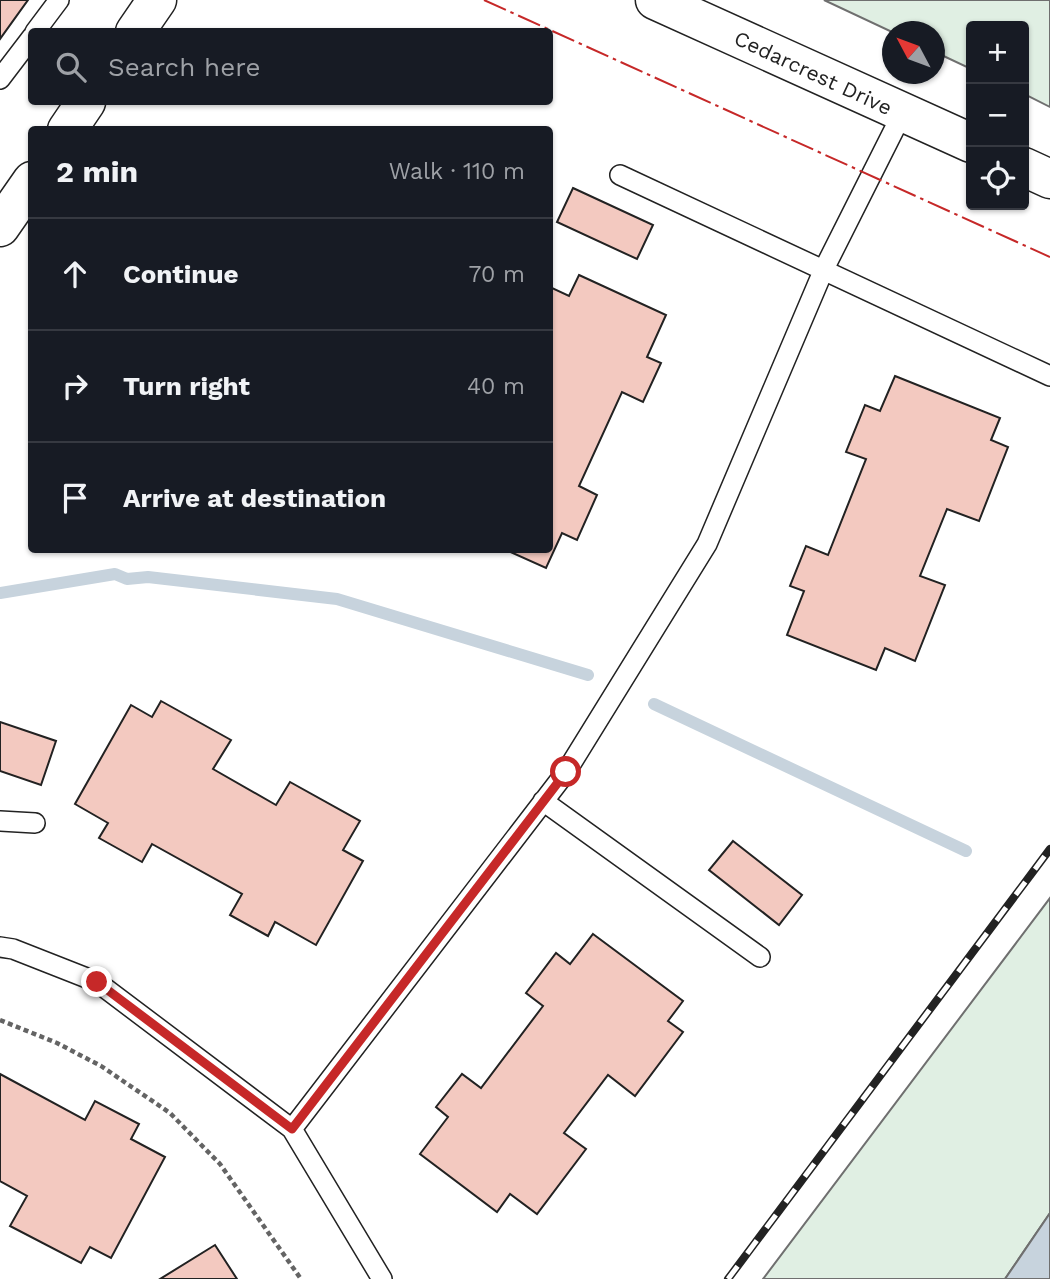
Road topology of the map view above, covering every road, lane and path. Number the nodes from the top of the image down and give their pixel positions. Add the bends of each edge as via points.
1 (59, 0) edge
2 (655, 0) edge
3 (38, 28) edge
4 (28, 42) edge
5 (0, 79) edge
6 (84, 105) edge
7 (902, 114) junction
8 (70, 126) edge
9 (966, 142) edge
10 (1029, 169) edge
11 (620, 176) dead end
12 (1050, 179) edge
13 (28, 187) edge
14 (0, 226) edge
15 (824, 269) junction
16 (1050, 376) edge
17 (543, 801) junction
18 (0, 821) edge
19 (35, 823) dead end
20 (0, 947) edge
21 (761, 957) dead end
22 (0, 1020) edge
23 (292, 1129) junction
24 (301, 1279) edge
25 (382, 1279) edge

1 - 3 lane
2 - 7 street, Cedarcrest Drive
4 - 5 lane
6 - 8 street
7 - 9 street, Cedarcrest Drive
7 - 15 lane
10 - 12 street
11 - 15 lane
13 - 14 street
15 - 16 lane
15 - 17 lane via 707,544 566,772
17 - 21 lane
17 - 23 lane
18 - 19 lane
20 - 23 lane via 97,982
22 - 24 path via 101,1066 170,1113 220,1164
23 - 25 lane

